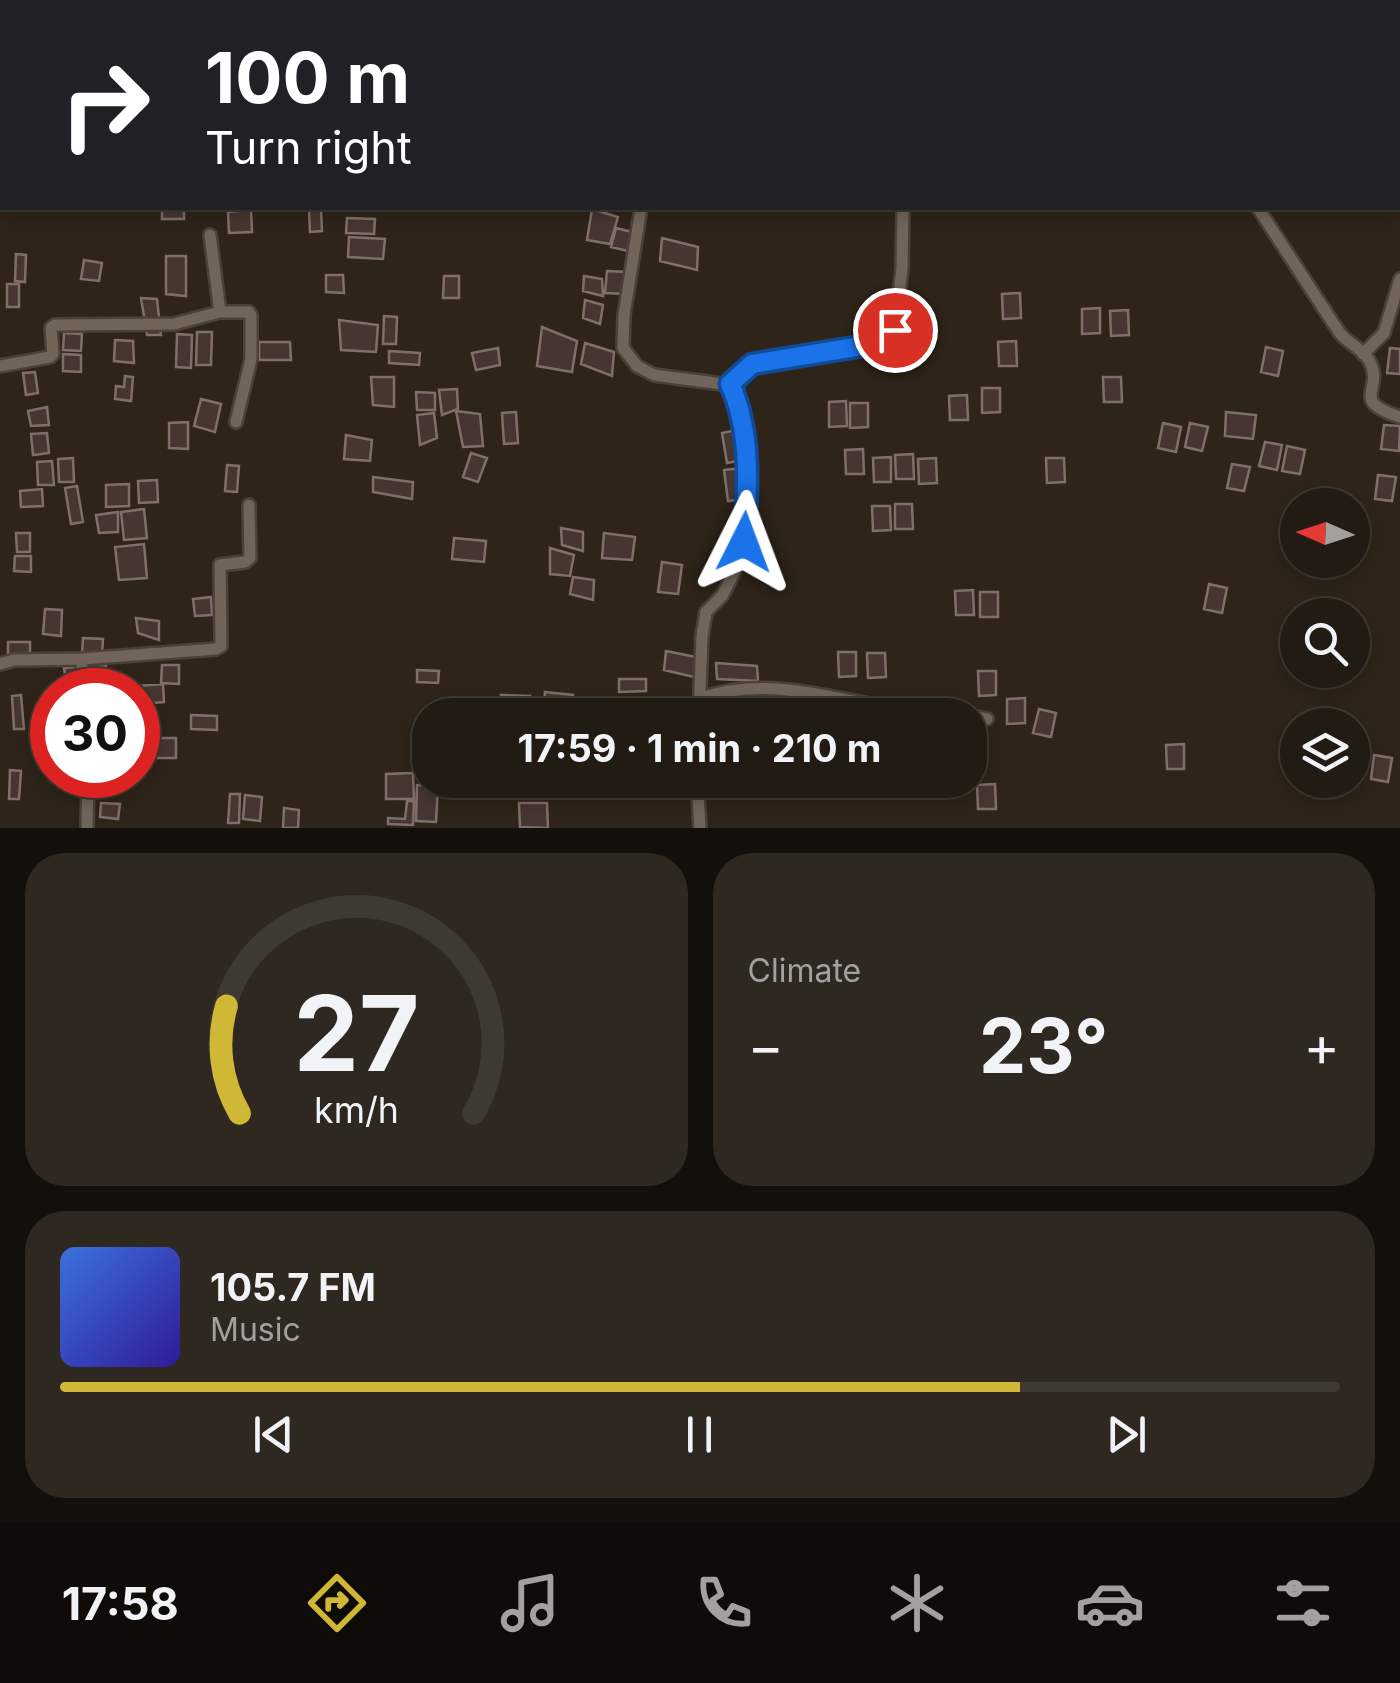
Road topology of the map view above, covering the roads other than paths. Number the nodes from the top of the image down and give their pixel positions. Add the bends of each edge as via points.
1 (641, 210) edge
2 (904, 210) edge
3 (1259, 210) edge
4 (210, 235) dead end
5 (1400, 279) edge
6 (220, 312) junction
7 (1364, 354) junction
8 (0, 366) edge
9 (730, 384) junction
10 (1400, 418) edge
11 (236, 422) dead end
12 (249, 506) dead end
13 (81, 659) junction
14 (0, 664) edge
15 (82, 668) edge
16 (699, 698) edge
17 (704, 698) edge
18 (840, 698) edge
19 (88, 798) edge
20 (698, 798) edge
21 (87, 828) edge
22 (700, 828) edge

1 - 9 street via 624,348 636,366 654,375
2 - 9 street via 892,338 752,364
3 - 7 street via 1339,332
4 - 6 street
5 - 7 street via 1384,333
6 - 8 street via 174,324 55,325 50,358
6 - 11 street via 250,315 251,359
7 - 10 street via 1372,371 1371,402
9 - 16 street via 743,423 744,542 722,596 706,612
12 - 13 street via 250,558 220,565 221,646
13 - 14 street
13 - 15 street
17 - 18 street via 750,688
19 - 21 street
20 - 22 street

